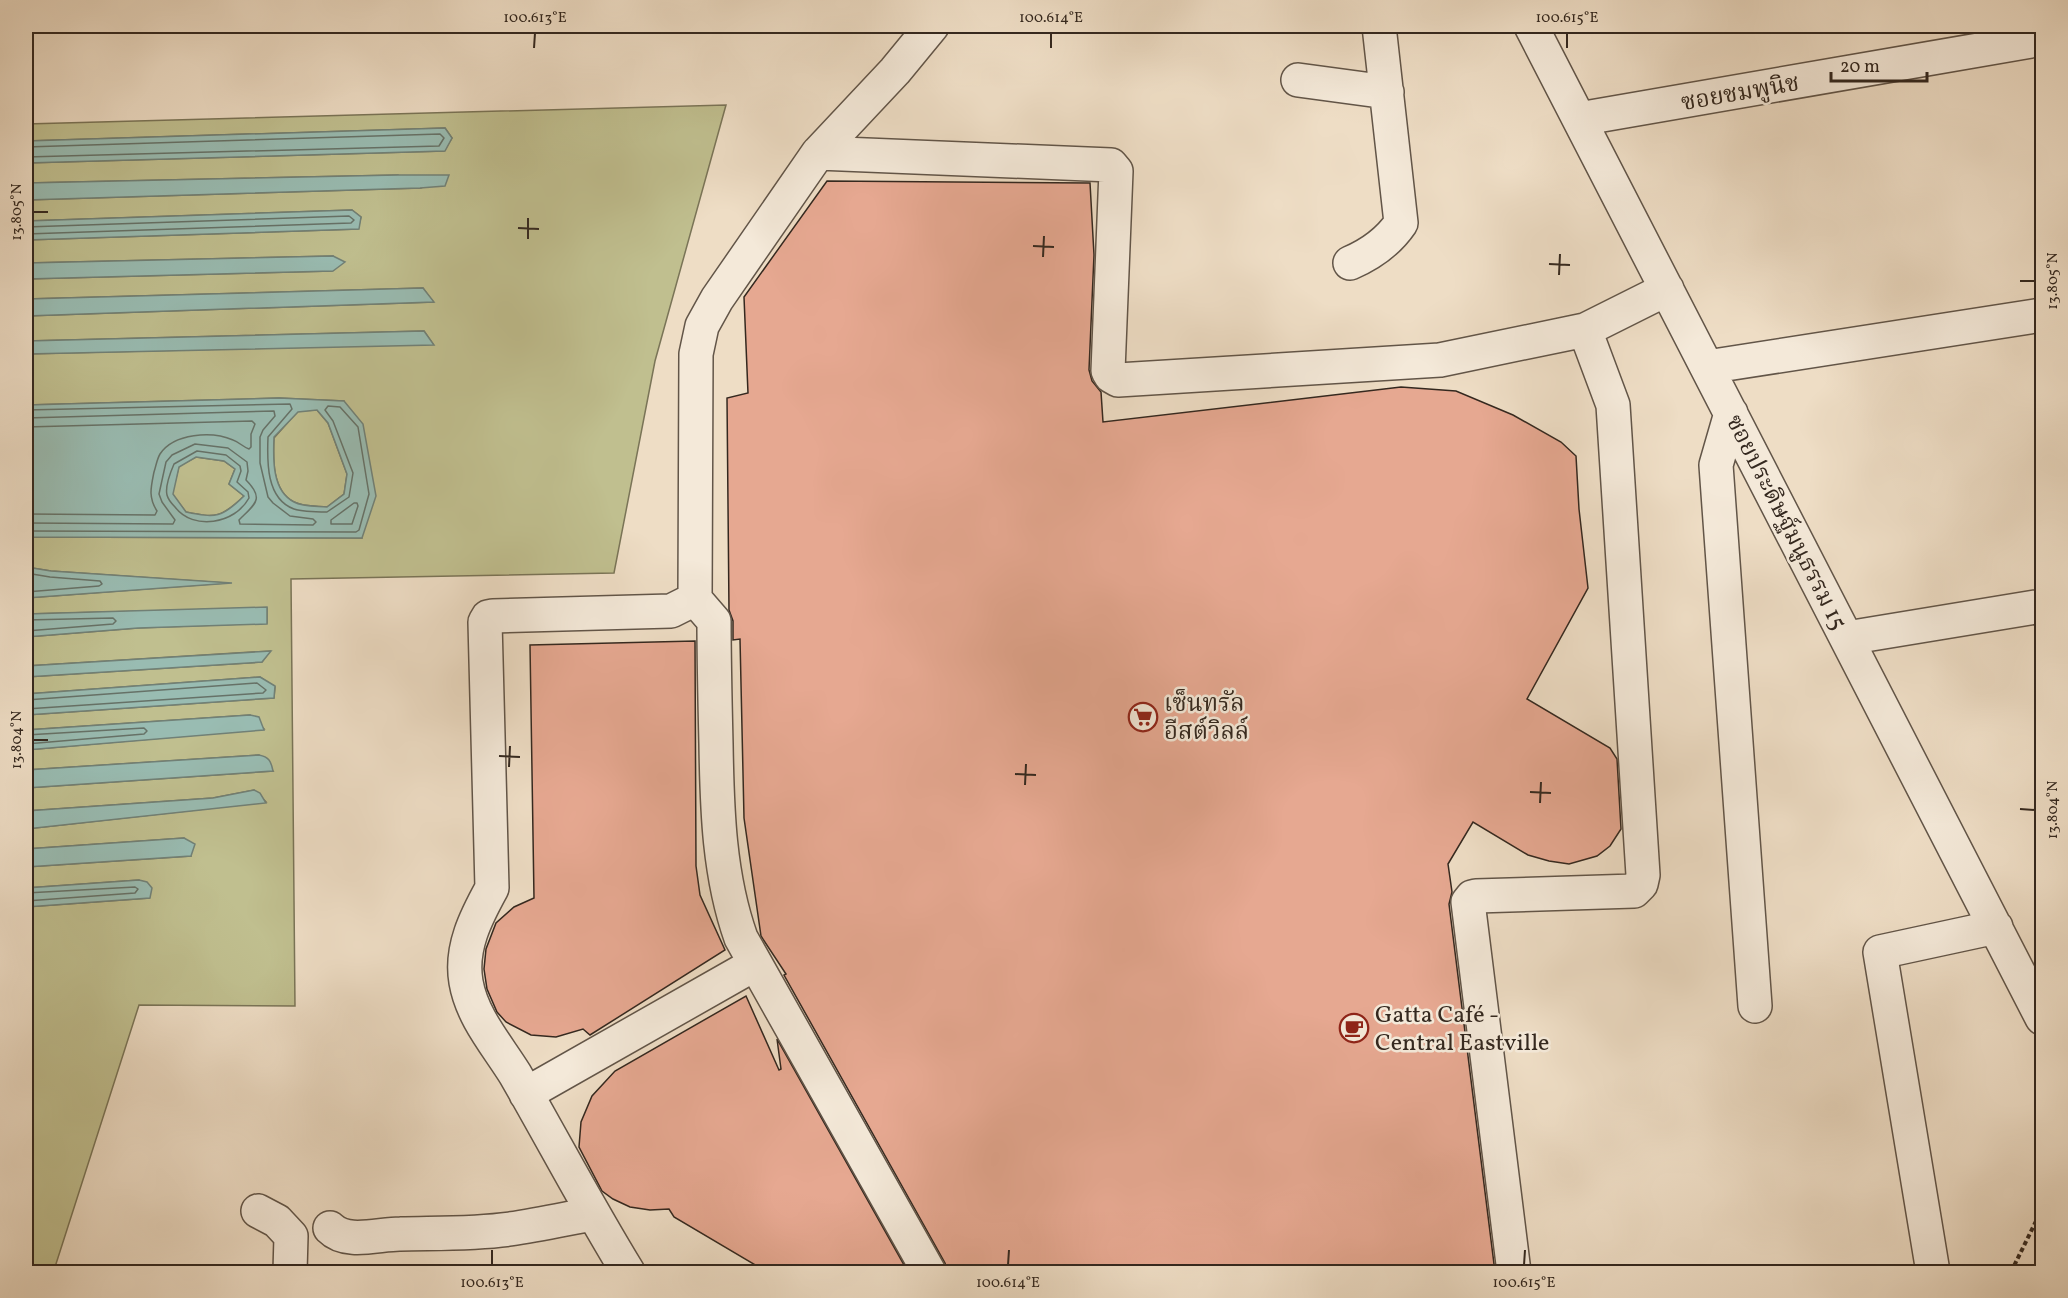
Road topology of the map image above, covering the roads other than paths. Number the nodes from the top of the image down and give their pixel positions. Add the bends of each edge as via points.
1 (932, 26) edge
2 (1379, 26) edge
3 (1531, 26) edge
4 (2043, 39) edge
5 (1298, 80) dead end
6 (1387, 92) junction
7 (1579, 119) junction
8 (818, 153) junction
9 (1350, 263) dead end
10 (1667, 289) junction
11 (2043, 315) edge
12 (1585, 330) junction
13 (1707, 367) junction
14 (1731, 413) junction
15 (695, 599) junction
16 (2043, 606) edge
17 (1847, 638) junction
18 (1996, 927) junction
19 (755, 964) junction
20 (1755, 1006) dead end
21 (2043, 1018) edge
22 (520, 1083) junction
23 (258, 1211) dead end
24 (592, 1214) junction
25 (330, 1228) dead end
26 (290, 1272) edge
27 (628, 1272) edge
28 (929, 1272) edge
29 (1514, 1272) edge
30 (1934, 1272) edge

1 - 8 street
2 - 6 street
3 - 7 street, ซอยประดิษฐ์มนูธรรม 15
4 - 7 street, ซอยชมพูนิช
5 - 6 street
6 - 9 street via 1401,223 1391,237
7 - 10 street, ซอยประดิษฐ์มนูธรรม 15
8 - 12 street via 1111,165 1116,171 1108,370 1118,380 1440,360
8 - 15 street via 735,270 702,326 696,354
10 - 12 street
10 - 13 street, ซอยประดิษฐ์มนูธรรม 15
11 - 13 street
12 - 29 street via 1613,405 1643,875 1634,891 1476,896 1468,902
13 - 14 street, ซอยประดิษฐ์มนูธรรม 15
14 - 17 street, ซอยประดิษฐ์มนูธรรม 15
14 - 20 street via 1716,465
15 - 19 street via 714,621 717,798 724,878 730,909
15 - 22 street via 671,611 493,616 485,622 492,888 469,936 466,982 474,1011
16 - 17 street
17 - 18 street, ซอยประดิษฐ์มนูธรรม 15
18 - 21 street, ซอยประดิษฐ์มนูธรรม 15
18 - 30 street via 1880,952
19 - 22 street
19 - 28 street
22 - 24 street
23 - 26 street via 277,1221 291,1236
24 - 25 street via 510,1229 444,1235 349,1237
24 - 27 street

